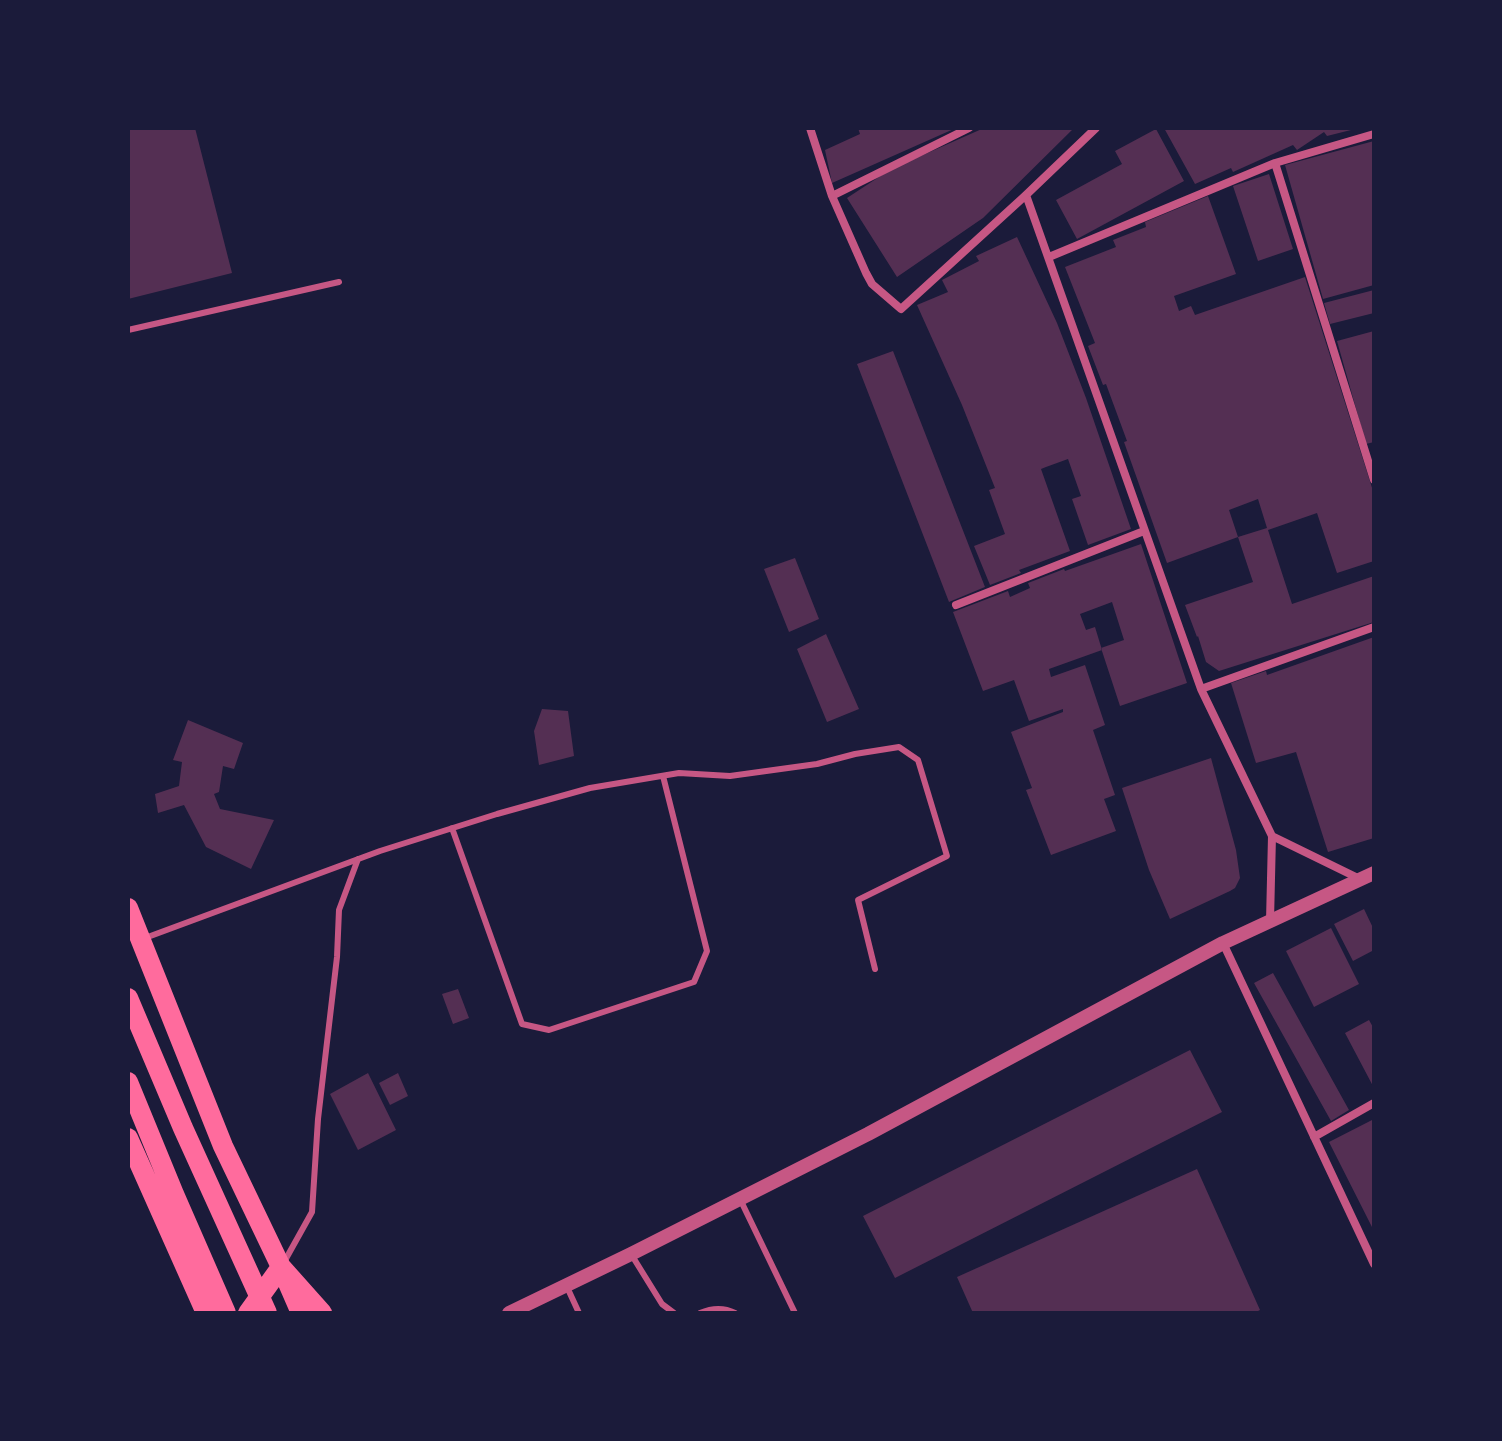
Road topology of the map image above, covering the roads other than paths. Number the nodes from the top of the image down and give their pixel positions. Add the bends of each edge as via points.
1 (810, 128) edge
2 (969, 128) edge
3 (1096, 128) edge
4 (1374, 134) edge
5 (1275, 163) junction
6 (1026, 195) junction
7 (832, 196) junction
8 (1049, 257) junction
9 (339, 282) dead end
10 (128, 330) edge
11 (1374, 480) edge
12 (1144, 531) junction
13 (956, 605) dead end
14 (1374, 627) edge
15 (1201, 689) junction
16 (663, 776) junction
17 (452, 828) junction
18 (1272, 836) junction
19 (358, 859) junction
20 (1367, 876) edge
21 (128, 908) edge
22 (1270, 921) junction
23 (141, 940) junction
24 (1223, 943) junction
25 (875, 969) dead end
26 (128, 998) edge
27 (128, 1082) edge
28 (1374, 1103) edge
29 (1314, 1137) junction
30 (128, 1138) edge
31 (134, 1172) edge
32 (740, 1199) junction
33 (631, 1254) junction
34 (1374, 1264) edge
35 (281, 1267) junction
36 (566, 1286) junction
37 (206, 1313) edge
38 (226, 1313) edge
39 (248, 1313) edge
40 (267, 1313) edge
41 (301, 1313) edge
42 (322, 1313) edge
43 (509, 1313) edge
44 (579, 1313) edge
45 (674, 1313) edge
46 (700, 1313) edge
47 (735, 1313) edge
48 (795, 1313) edge

1 - 7 street
2 - 7 street
3 - 6 street
4 - 5 street
5 - 8 street
5 - 11 street
6 - 7 street via 901,309 872,284
6 - 8 street
8 - 12 street
9 - 10 lane
12 - 13 street
12 - 15 street
14 - 15 street
15 - 18 street
16 - 17 lane via 590,788
16 - 17 lane via 707,951 694,982 549,1030 522,1024
16 - 25 lane via 730,776 899,747 918,760 947,856 858,900
17 - 19 lane
18 - 20 street
18 - 22 street
19 - 23 lane
19 - 35 lane via 339,910 312,1212
20 - 22 street
21 - 23 main road
22 - 24 street
23 - 35 main road via 223,1146
24 - 29 street
24 - 32 street
26 - 40 main road
27 - 38 main road
28 - 29 street
29 - 34 street
30 - 31 main road
31 - 37 main road
32 - 33 street
32 - 48 lane
33 - 36 street
33 - 45 lane via 662,1304
35 - 39 main road
35 - 41 main road
35 - 42 main road
36 - 43 street
36 - 44 lane
46 - 47 lane via 716,1308

